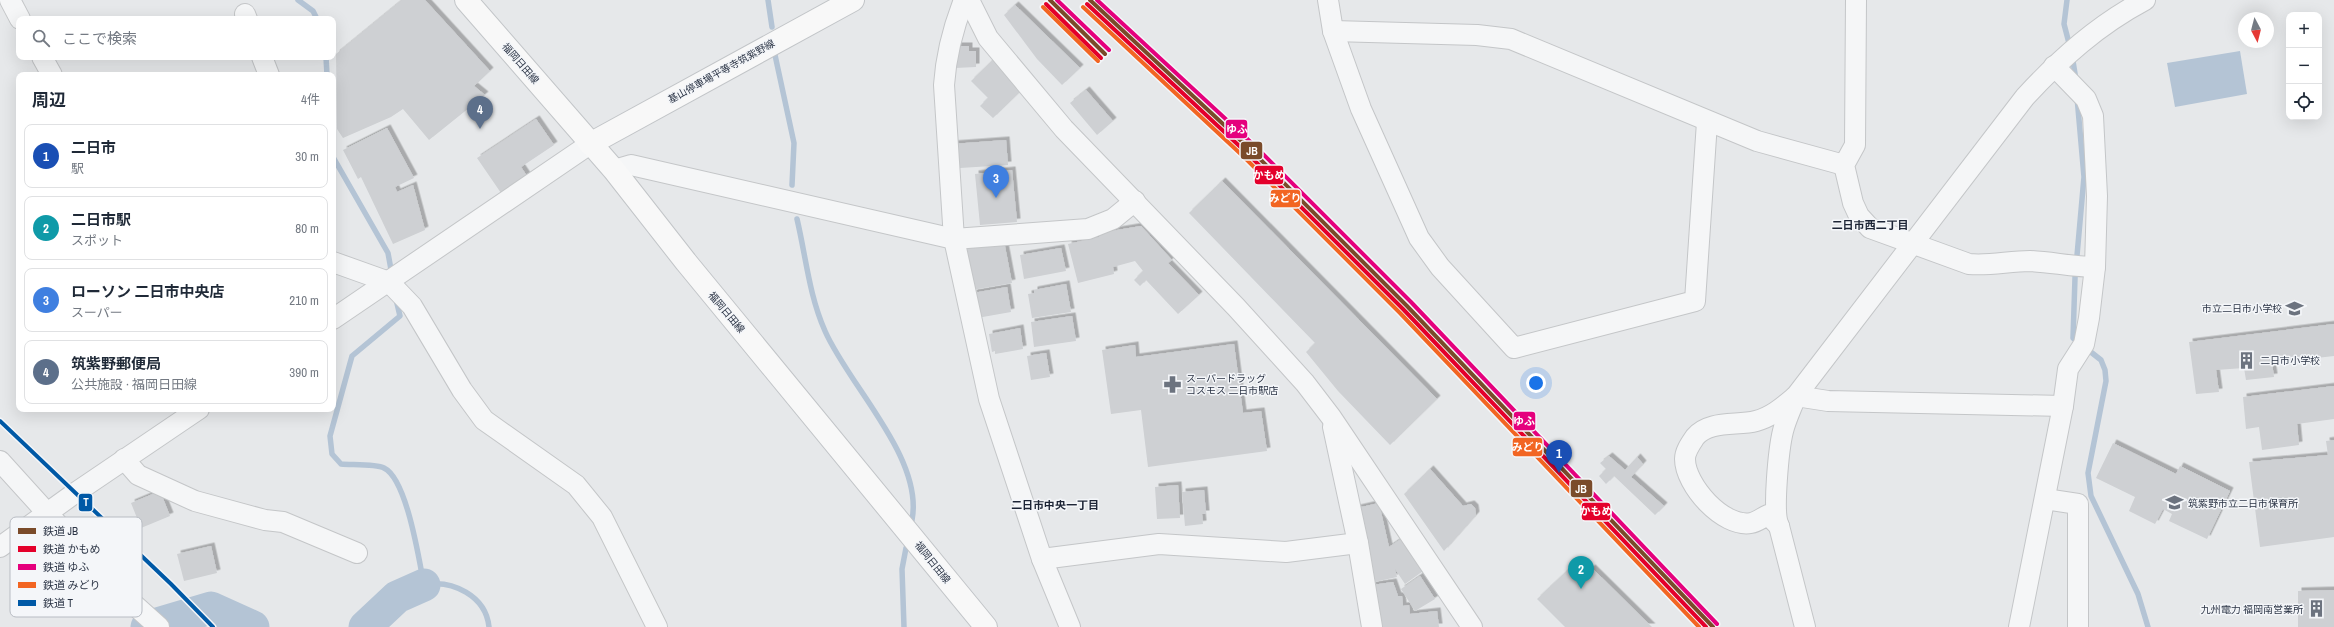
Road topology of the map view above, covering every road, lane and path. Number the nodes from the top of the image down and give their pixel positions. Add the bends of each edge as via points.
1 (10, 0) edge
2 (466, 0) edge
3 (853, 0) edge
4 (964, 0) edge
5 (970, 0) edge
6 (1328, 0) edge
7 (1856, 0) edge
8 (2145, 0) edge
9 (18, 16) edge
10 (1333, 31) junction
11 (44, 60) edge
12 (263, 60) edge
13 (2054, 66) junction
14 (50, 72) edge
15 (268, 72) edge
16 (1707, 122) junction
17 (590, 144) junction
18 (1844, 165) junction
19 (614, 170) junction
20 (1135, 201) junction
21 (954, 239) junction
22 (1914, 243) junction
23 (336, 263) edge
24 (2095, 267) junction
25 (389, 282) junction
26 (336, 318) edge
27 (1796, 396) junction
28 (2063, 406) junction
29 (194, 412) edge
30 (1331, 416) junction
31 (124, 459) junction
32 (2, 465) edge
33 (2045, 499) junction
34 (48, 514) junction
35 (44, 517) edge
36 (51, 517) edge
37 (1779, 526) junction
38 (10, 540) edge
39 (1358, 543) junction
40 (0, 547) edge
41 (357, 553) dead end
42 (1042, 559) junction
43 (142, 612) edge
44 (159, 627) edge
45 (657, 627) edge
46 (986, 627) edge
47 (1070, 627) edge
48 (1372, 627) edge
49 (1472, 627) edge
50 (1805, 627) edge
51 (2020, 627) edge
52 (2078, 627) edge

1 - 9 street
2 - 17 main road, 福岡日田線
3 - 17 main road, 基山停車場平等寺筑紫野線
4 - 21 street via 953,26 945,65 944,85
5 - 20 street via 988,38 1010,66 1064,129
6 - 10 street
7 - 18 street via 1855,145
8 - 13 street via 2088,36
10 - 16 street via 1477,35 1511,39
10 - 16 street via 1361,109 1419,238 1440,267 1514,348 1695,301
11 - 14 street
12 - 15 street
13 - 22 street via 2026,97
13 - 24 street via 2086,99 2093,116 2097,196
16 - 18 street via 1757,141
17 - 19 main road, 福岡日田線
17 - 25 street
18 - 22 street via 1853,203 1859,216 1870,228
19 - 21 street via 631,165
19 - 46 main road, 福岡日田線 via 686,262
20 - 21 street via 1113,219 1088,229
20 - 30 street via 1289,365
21 - 42 street via 989,399
22 - 24 street via 1969,264 1986,266 2030,261
22 - 27 street
23 - 25 street
24 - 28 street via 2084,344 2068,370
25 - 26 street
25 - 45 street via 412,306 462,390 484,420 576,485 602,517
27 - 28 street via 1828,401
27 - 37 street via 1783,431 1780,450 1776,511
27 - 37 street via 1781,409 1762,419 1716,425 1698,434 1685,457 1687,470 1696,487 1716,511 1731,520 1751,523 1768,515
28 - 33 street
29 - 31 street
30 - 39 street
30 - 49 street
31 - 34 street
31 - 41 street via 138,475 195,501 265,520 283,522
32 - 34 street
33 - 51 street
33 - 52 street via 2078,504
34 - 35 street
34 - 36 street
37 - 50 street
38 - 40 street
39 - 42 street via 1286,552 1160,544
39 - 48 street
42 - 47 street
43 - 44 street

